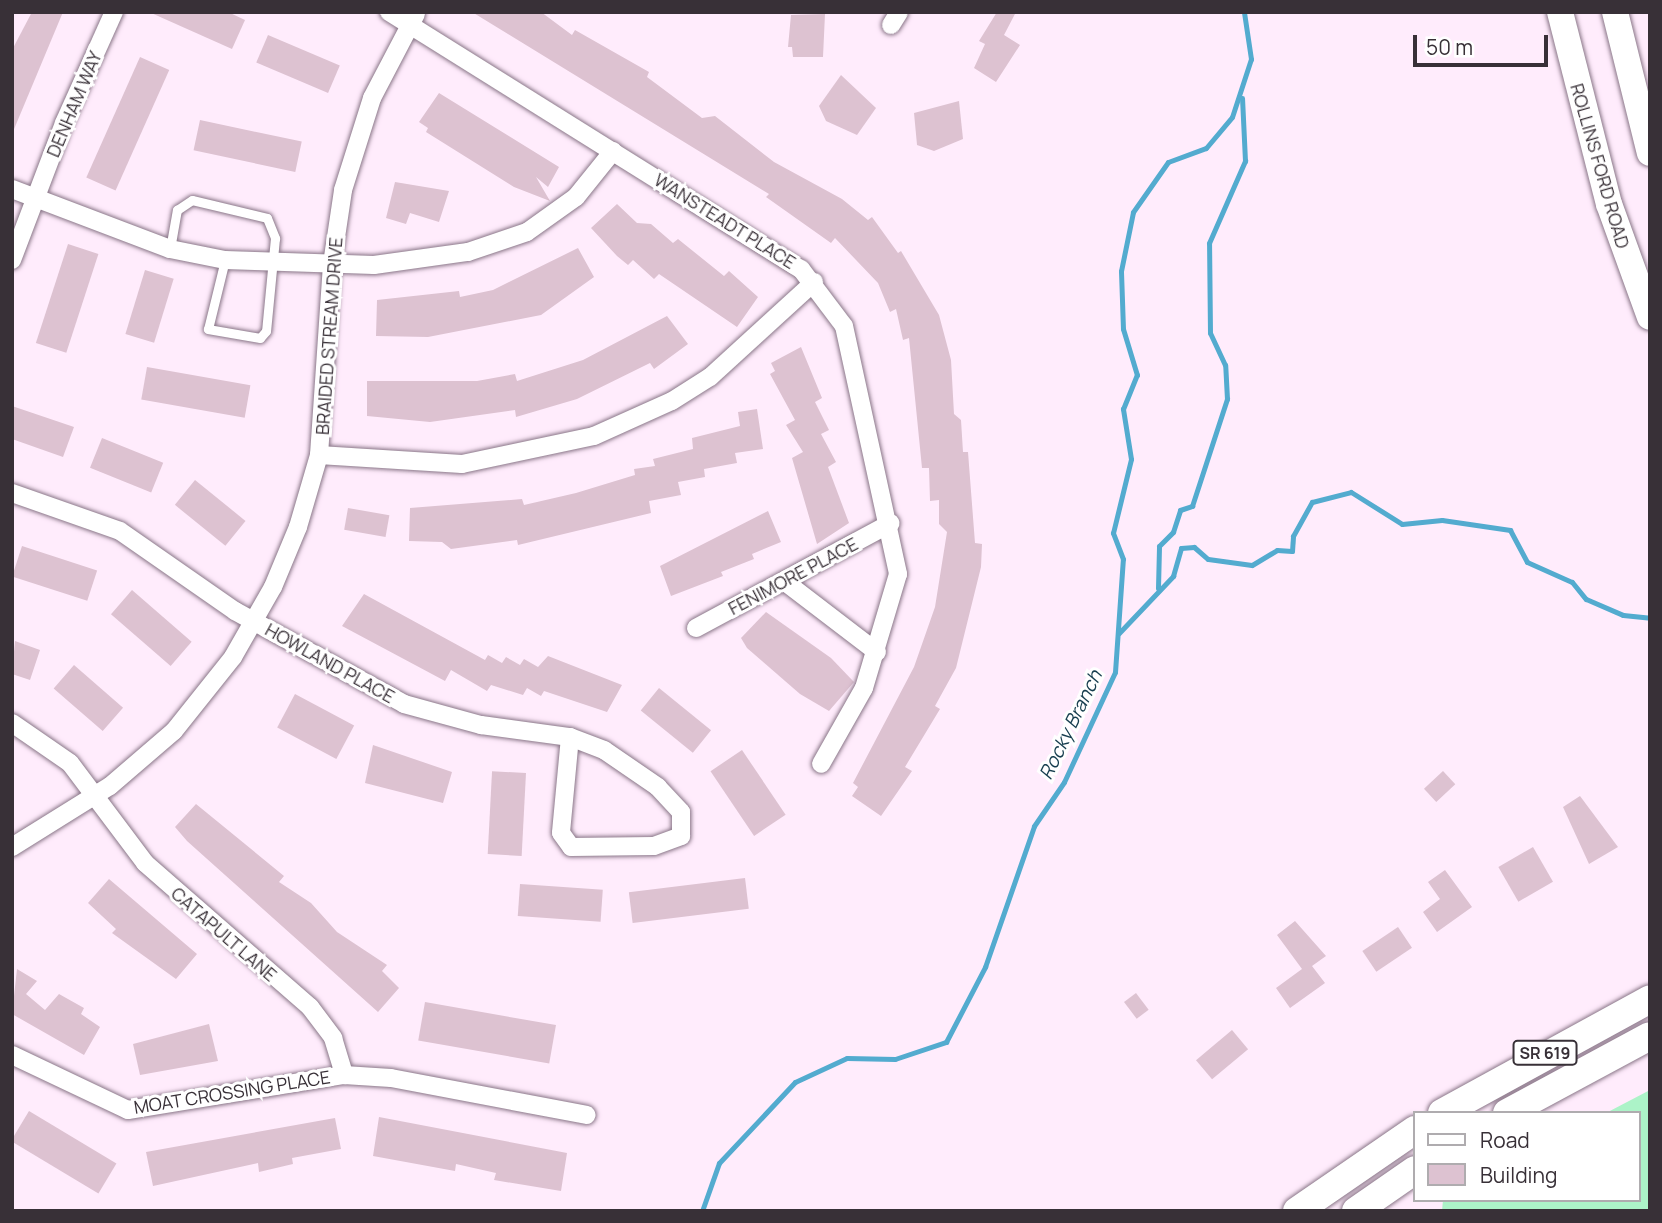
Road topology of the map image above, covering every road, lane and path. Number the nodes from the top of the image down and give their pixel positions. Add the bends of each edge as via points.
1 (114, 12) edge
2 (389, 12) edge
3 (1560, 12) edge
4 (1615, 12) edge
5 (414, 18) edge
6 (613, 151) junction
7 (1650, 153) edge
8 (12, 189) edge
9 (35, 198) junction
10 (170, 249) junction
11 (12, 260) edge
12 (225, 260) junction
13 (273, 262) junction
14 (332, 264) junction
15 (814, 282) junction
16 (1650, 317) edge
17 (319, 455) junction
18 (12, 493) edge
19 (891, 523) junction
20 (784, 581) junction
21 (255, 622) junction
22 (696, 628) dead end
23 (877, 652) junction
24 (12, 723) edge
25 (570, 737) junction
26 (821, 764) dead end
27 (94, 798) junction
28 (12, 847) edge
29 (1650, 999) edge
30 (1650, 1036) edge
31 (12, 1055) edge
32 (344, 1075) junction
33 (1446, 1111) edge
34 (1511, 1111) edge
35 (587, 1115) dead end
36 (1414, 1131) edge
37 (1414, 1171) edge
38 (1297, 1211) edge
39 (1356, 1211) edge

1 - 9 street, DENHAM WAY
2 - 5 street, WANSTEADT PLACE
3 - 16 main road, ROLLINS FORD ROAD via 1609,204
4 - 7 main road
5 - 6 street, WANSTEADT PLACE
5 - 14 street, BRAIDED STREAM DRIVE via 356,144
6 - 14 street via 576,197 505,243 421,261
6 - 15 street, WANSTEADT PLACE
8 - 9 street
9 - 10 street
9 - 11 street, DENHAM WAY
10 - 12 street
10 - 13 lane via 177,210 192,200 258,212 267,218 275,238
12 - 13 street
12 - 13 lane via 208,329 253,340 266,331
13 - 14 street
14 - 17 street, BRAIDED STREAM DRIVE
15 - 17 street via 710,377 672,401 594,436 462,464
15 - 19 street, WANSTEADT PLACE via 854,352
17 - 21 street, BRAIDED STREAM DRIVE via 299,527
18 - 21 street, HOWLAND PLACE via 120,531
19 - 20 street, FENIMORE PLACE
19 - 23 street, WANSTEADT PLACE via 898,574
20 - 22 street, FENIMORE PLACE
20 - 23 street
21 - 25 street, HOWLAND PLACE via 404,704 481,726
21 - 27 street, BRAIDED STREAM DRIVE via 174,731
23 - 26 street, WANSTEADT PLACE via 847,724
24 - 27 street, CATAPULT LANE via 51,745
25 - 25 street, HOWLAND PLACE via 561,833 571,847 654,846 681,836 681,813 657,787 604,750
27 - 28 street, BRAIDED STREAM DRIVE
27 - 32 street, CATAPULT LANE via 145,863 321,1020
29 - 33 main road, SR 619
30 - 34 main road, SR 619
31 - 32 street, MOAT CROSSING PLACE via 128,1110
32 - 35 street, MOAT CROSSING PLACE via 391,1078
36 - 38 main road
37 - 39 main road

